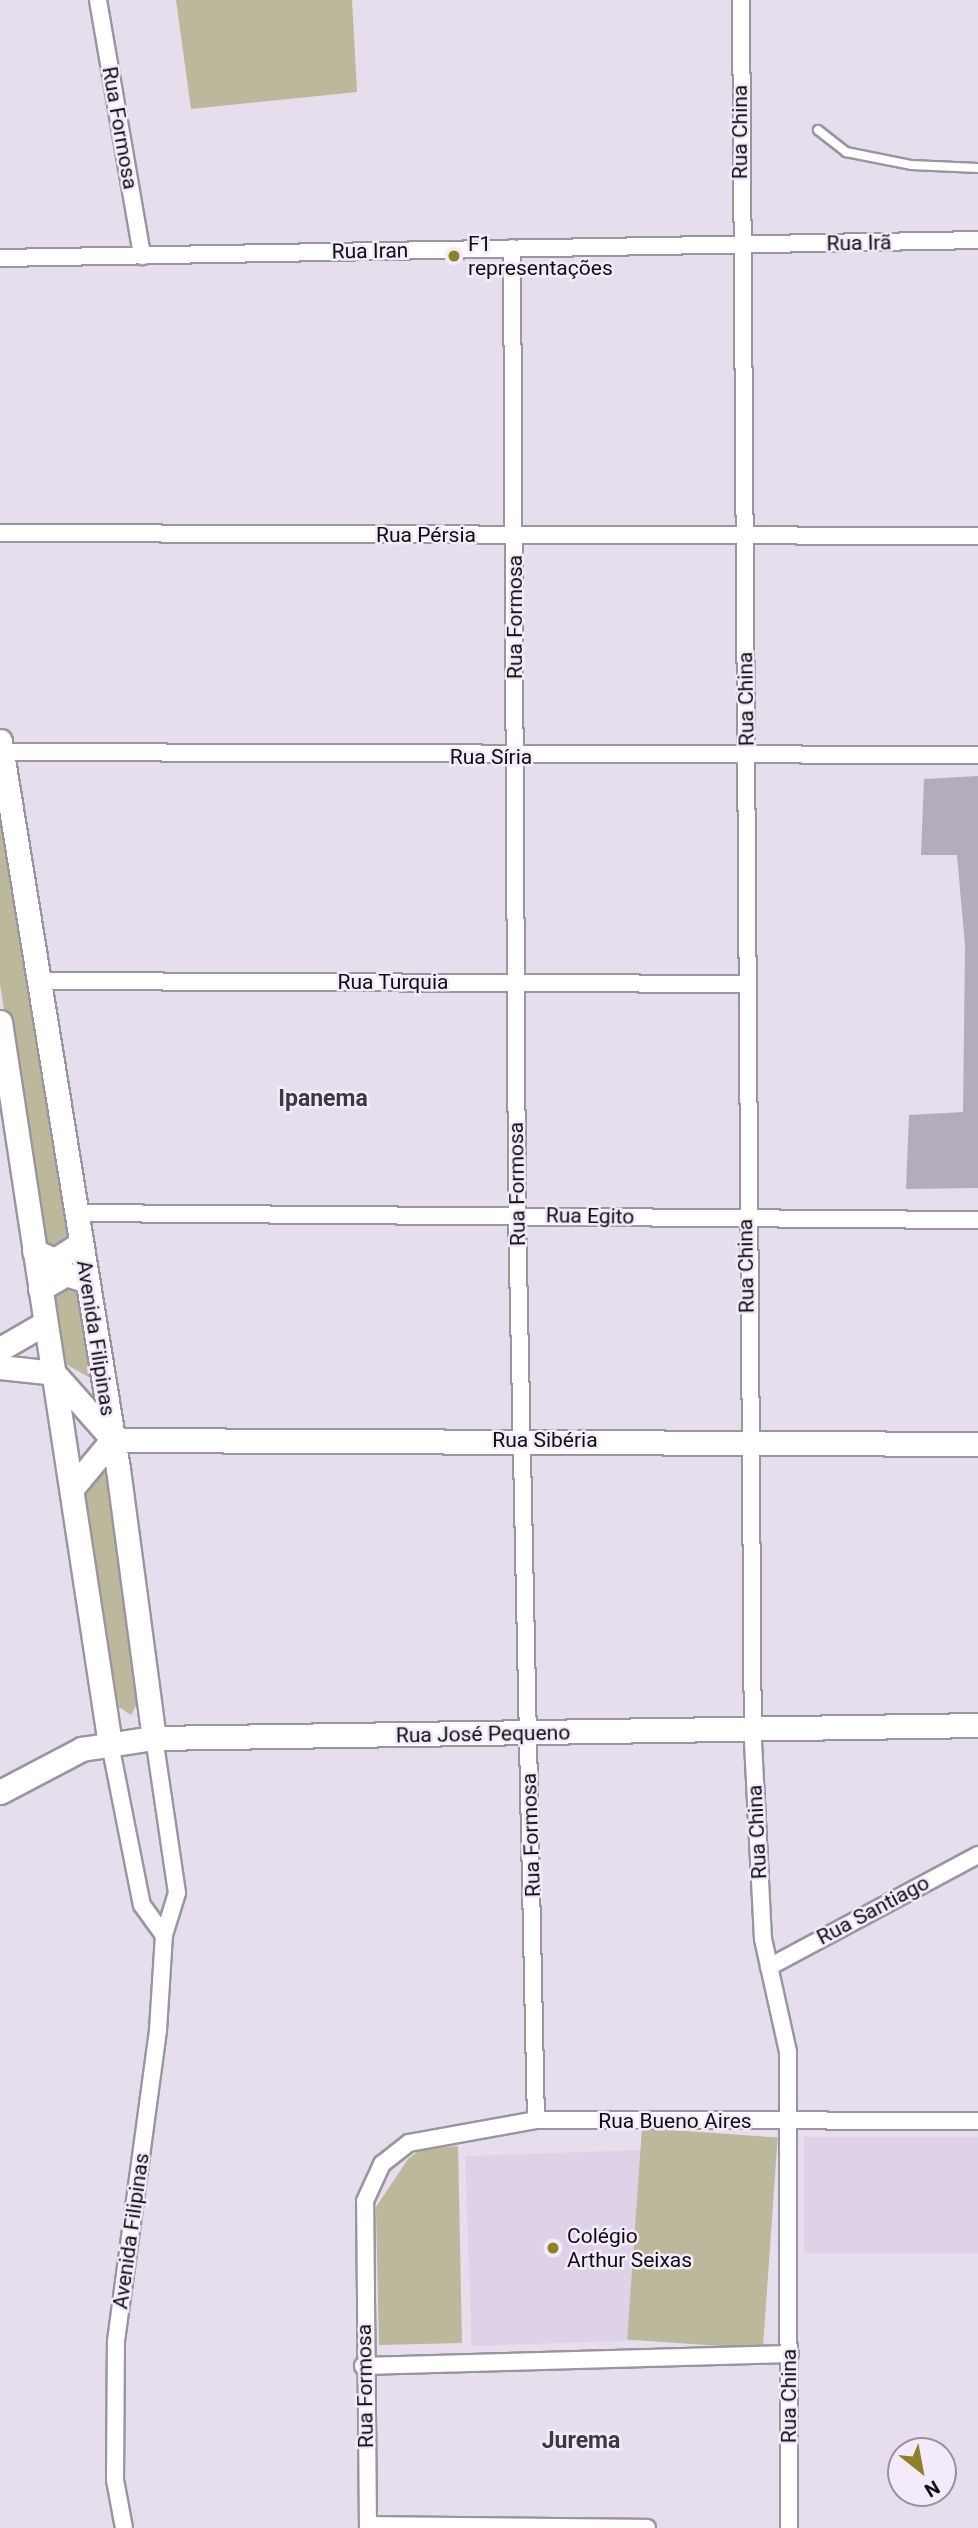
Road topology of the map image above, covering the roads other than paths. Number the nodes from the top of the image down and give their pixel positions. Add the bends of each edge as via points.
1 (98, 0) edge
2 (741, 0) edge
3 (818, 130) dead end
4 (978, 168) edge
5 (978, 240) edge
6 (740, 246) junction
7 (512, 248) junction
8 (142, 256) junction
9 (0, 258) edge
10 (0, 533) edge
11 (515, 535) junction
12 (978, 536) edge
13 (744, 537) junction
14 (2, 746) edge
15 (978, 755) edge
16 (514, 757) junction
17 (747, 758) junction
18 (40, 981) junction
19 (516, 982) junction
20 (745, 984) junction
21 (0, 1022) edge
22 (76, 1213) junction
23 (517, 1214) junction
24 (744, 1219) junction
25 (978, 1220) edge
26 (81, 1243) junction
27 (34, 1251) junction
28 (87, 1281) junction
29 (40, 1289) junction
30 (44, 1323) junction
31 (0, 1349) edge
32 (0, 1367) edge
33 (54, 1373) junction
34 (112, 1440) junction
35 (522, 1440) junction
36 (749, 1443) junction
37 (978, 1444) edge
38 (74, 1486) junction
39 (978, 1725) edge
40 (752, 1729) junction
41 (528, 1734) junction
42 (154, 1738) junction
43 (110, 1744) junction
44 (0, 1793) edge
45 (978, 1855) edge
46 (163, 1935) junction
47 (769, 1967) junction
48 (536, 2120) junction
49 (978, 2121) edge
50 (789, 2122) junction
51 (382, 2164) joint
52 (790, 2354) junction
53 (363, 2366) junction
54 (368, 2526) edge
55 (124, 2528) edge
56 (647, 2528) edge
57 (789, 2528) edge

1 - 8 street, Rua Formosa
2 - 6 street, Rua China
3 - 4 lane via 846,152 911,165
5 - 6 street, Rua Irã
6 - 7 street, Rua Iran
6 - 13 street, Rua China
7 - 8 street, Rua Iran
7 - 11 street, Rua Formosa
8 - 9 street, Rua Iran
10 - 11 street, Rua Pérsia
11 - 13 street, Rua Pérsia
11 - 16 street, Rua Formosa
12 - 13 street, Rua Pérsia
13 - 17 street, Rua China
14 - 16 street, Rua Síria
14 - 18 main road, Avenida Filipinas
15 - 17 street, Rua Síria
16 - 17 street, Rua Síria
16 - 19 street, Rua Formosa
17 - 20 street, Rua China
18 - 19 street, Rua Turquia
18 - 22 main road, Avenida Filipinas
19 - 20 street, Rua Turquia
19 - 23 street, Rua Formosa
20 - 24 street, Rua China
21 - 27 main road
22 - 23 street, Rua Egito
22 - 26 main road, Avenida Filipinas
23 - 24 street, Rua Egito
23 - 35 street, Rua Formosa
24 - 25 street, Rua Egito
24 - 36 street, Rua China
26 - 27 main road via 55,1260
26 - 28 main road, Avenida Filipinas
27 - 29 main road
28 - 29 main road via 66,1274
28 - 34 main road, Avenida Filipinas
29 - 30 main road
30 - 31 main road
30 - 33 main road
32 - 33 main road
33 - 34 main road via 93,1410
33 - 38 main road
34 - 35 main road, Rua Sibéria
34 - 38 main road
34 - 42 main road, Avenida Filipinas
35 - 36 main road, Rua Sibéria
35 - 41 street, Rua Formosa
36 - 37 main road, Rua Sibéria
36 - 40 street, Rua China
38 - 43 main road
39 - 40 main road, Rua José Pequeno
40 - 41 main road, Rua José Pequeno
40 - 47 street, Rua China via 760,1905
41 - 42 main road, Rua José Pequeno
41 - 48 street, Rua Formosa
42 - 43 main road, Rua José Pequeno
42 - 46 street, Avenida Filipinas via 177,1893
43 - 44 main road, Rua José Pequeno via 60,1758
43 - 46 street via 142,1905
45 - 47 street, Rua Santiago
46 - 55 street, Avenida Filipinas via 158,2031 116,2341 115,2480
47 - 50 street, Rua China via 784,2025
48 - 50 street, Rua Bueno Aires
48 - 51 street, Rua Bueno Aires via 409,2143
49 - 50 street, Rua Bueno Aires
50 - 52 street, Rua China
51 - 53 street, Rua Formosa via 365,2201
52 - 53 street
52 - 57 street, Rua China
53 - 54 street, Rua Formosa
54 - 56 street

